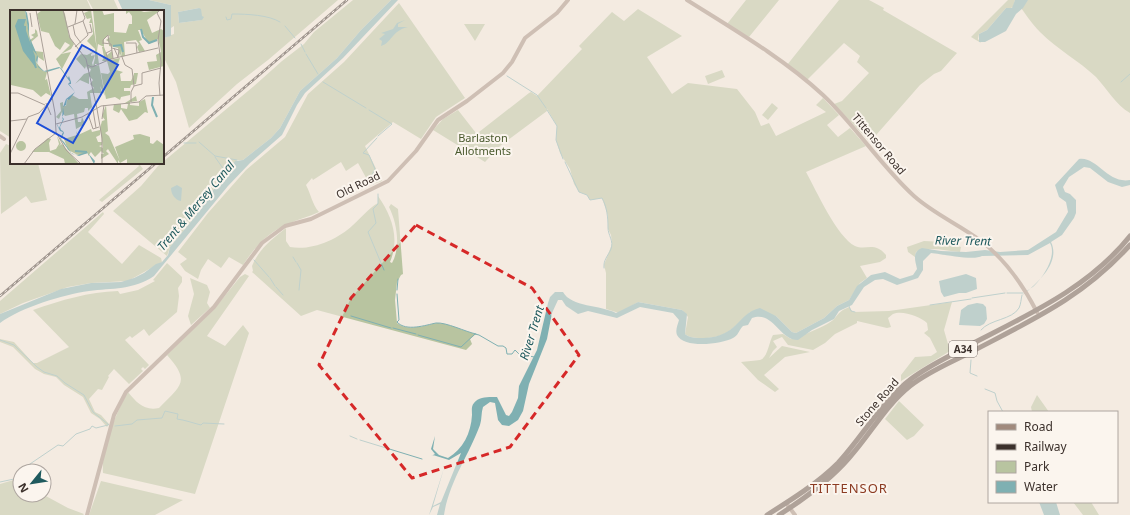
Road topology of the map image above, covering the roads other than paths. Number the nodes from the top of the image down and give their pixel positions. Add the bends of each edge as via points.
1 (568, 0) edge
2 (687, 0) edge
3 (0, 136) edge
4 (4, 139) dead end
5 (1129, 241) edge
6 (1038, 313) junction
7 (786, 503) junction
8 (790, 508) junction
9 (86, 515) edge
10 (767, 515) edge
11 (779, 515) edge
12 (795, 515) edge

1 - 9 street, Old Road via 557,13 525,38 503,73 438,120 405,164 388,181 311,219 285,226 258,247 214,307 132,386 119,403
2 - 6 street, Tittensor Road via 747,38 822,94 852,125 896,179 925,205 989,248 1013,272
3 - 4 street
5 - 6 highway, Stone Road / A34 via 1094,273
6 - 7 highway, Stone Road / A34 via 936,363 911,379 894,394 833,468
6 - 8 highway, Stone Road / A34 via 911,385 834,474
7 - 8 street
7 - 10 highway, Stone Road / A34
8 - 11 highway, Stone Road / A34
8 - 12 street

